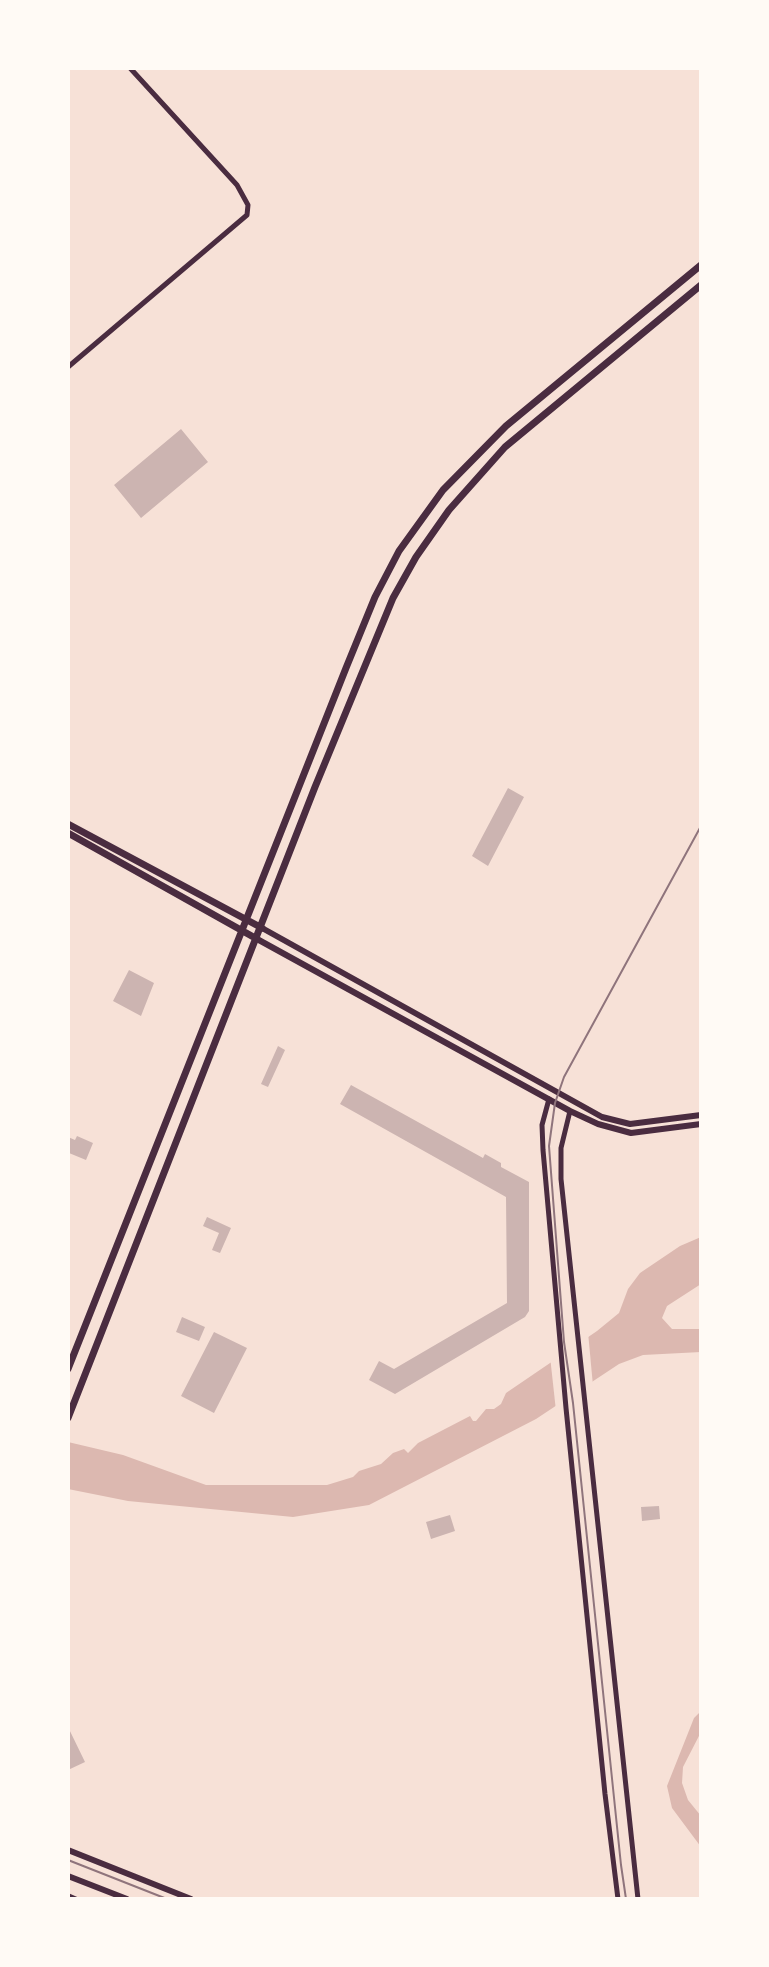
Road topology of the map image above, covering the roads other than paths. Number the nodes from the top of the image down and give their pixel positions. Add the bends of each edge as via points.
1 (130, 68) edge
2 (701, 265) edge
3 (701, 285) edge
4 (68, 367) edge
5 (68, 824) edge
6 (68, 833) edge
7 (246, 919) junction
8 (262, 928) junction
9 (241, 931) junction
10 (257, 939) junction
11 (563, 1096) junction
12 (549, 1099) junction
13 (570, 1111) junction
14 (701, 1115) edge
15 (701, 1124) edge
16 (68, 1369) edge
17 (68, 1417) edge
18 (68, 1850) edge
19 (68, 1876) edge
20 (68, 1895) edge
21 (77, 1899) edge
22 (127, 1899) edge
23 (191, 1899) edge
24 (618, 1899) edge
25 (638, 1899) edge

1 - 4 street via 237,185 248,205 247,215
2 - 7 main road via 506,426 460,471 415,527 375,597
3 - 8 main road via 505,447 429,538 383,621
5 - 7 main road
6 - 9 main road
7 - 8 main road
7 - 9 main road
8 - 10 main road
8 - 11 main road
9 - 10 main road
9 - 16 main road
10 - 12 main road
10 - 17 main road
11 - 12 main road
11 - 13 main road
11 - 14 main road via 602,1117 630,1124
12 - 13 main road
12 - 24 street via 542,1133 560,1345
13 - 15 main road via 631,1133
13 - 25 street via 561,1148 561,1179
18 - 23 main road
19 - 22 main road
20 - 21 street

